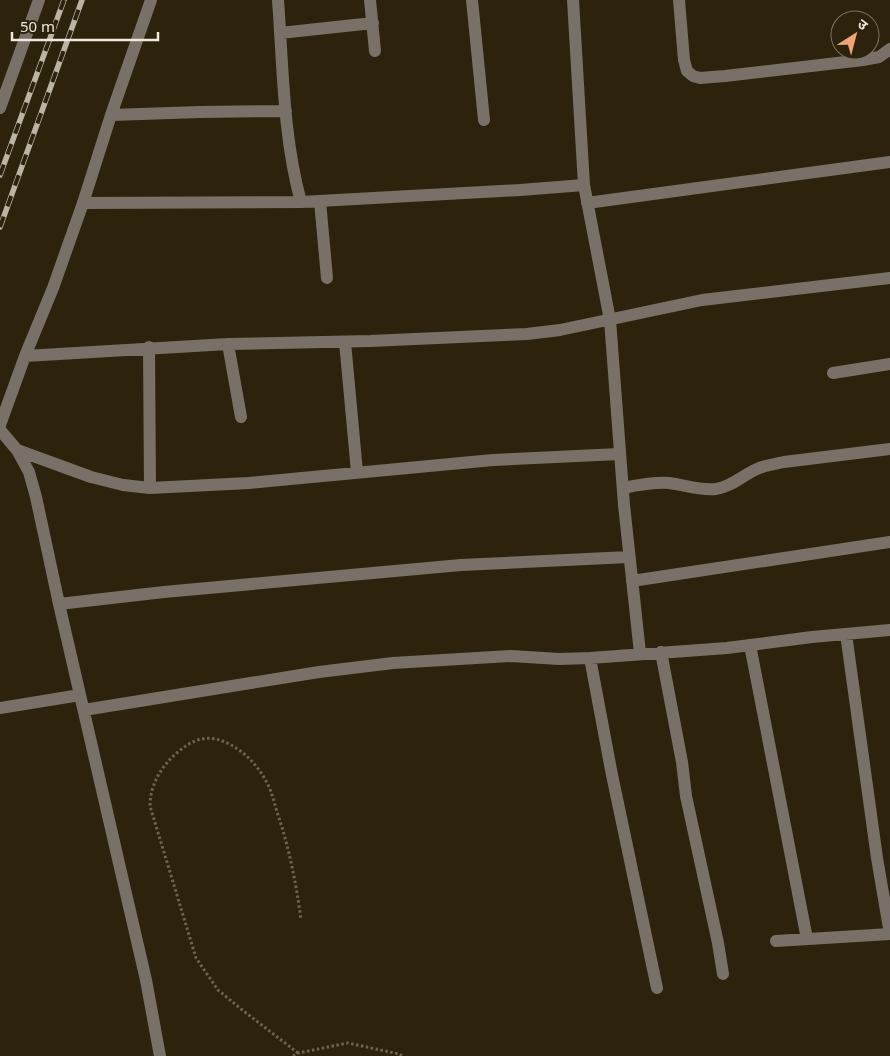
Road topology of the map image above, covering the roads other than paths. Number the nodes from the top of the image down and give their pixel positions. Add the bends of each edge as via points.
1 (39, 0) edge
2 (151, 0) edge
3 (278, 0) edge
4 (370, 0) edge
5 (472, 0) edge
6 (573, 0) edge
7 (679, 0) edge
8 (373, 23) junction
9 (280, 33) junction
10 (890, 50) edge
11 (376, 51) dead end
12 (0, 108) edge
13 (286, 111) junction
14 (111, 115) junction
15 (484, 120) dead end
16 (890, 162) edge
17 (584, 185) junction
18 (320, 201) junction
19 (302, 202) junction
20 (83, 203) junction
21 (587, 203) junction
22 (327, 278) dead end
23 (890, 278) edge
24 (610, 320) junction
25 (346, 342) junction
26 (228, 344) junction
27 (149, 347) junction
28 (25, 356) junction
29 (890, 364) edge
30 (833, 373) dead end
31 (241, 417) dead end
32 (0, 425) edge
33 (0, 430) edge
34 (890, 449) edge
35 (17, 450) junction
36 (620, 454) junction
37 (357, 472) junction
38 (150, 488) junction
39 (623, 488) junction
40 (890, 542) edge
41 (629, 557) junction
42 (632, 581) junction
43 (58, 604) junction
44 (890, 630) edge
45 (846, 634) junction
46 (750, 645) junction
47 (661, 652) junction
48 (640, 653) junction
49 (590, 658) junction
50 (80, 695) junction
51 (0, 708) edge
52 (84, 710) junction
53 (890, 934) edge
54 (806, 939) junction
55 (776, 941) dead end
56 (723, 974) dead end
57 (657, 988) dead end
58 (160, 1056) edge

1 - 12 street
2 - 14 street
3 - 9 street
4 - 8 street
5 - 15 street
6 - 17 street
7 - 10 street via 684,60 687,71 700,78 863,60 879,57
8 - 9 street
8 - 11 street
9 - 13 street
13 - 14 street
13 - 19 street
14 - 20 street
16 - 21 street
17 - 18 street
17 - 21 street
18 - 19 street
18 - 22 street
19 - 20 street
20 - 28 street
21 - 24 street
23 - 24 street via 702,300
24 - 25 street via 527,334
24 - 36 street
25 - 26 street
25 - 37 street
26 - 27 street
26 - 31 street
27 - 28 street
27 - 38 street
28 - 32 street
29 - 30 street
33 - 35 street
34 - 39 street via 768,465 715,489 668,483
35 - 38 street via 91,477
35 - 43 street via 32,480
36 - 37 street via 493,460
36 - 39 street
37 - 38 street via 249,483
39 - 41 street
40 - 42 street
41 - 42 street
41 - 43 street via 461,565
42 - 48 street
43 - 50 street
44 - 45 street
45 - 46 street
45 - 53 street
46 - 47 street
46 - 54 street
47 - 48 street
47 - 56 street via 686,796
48 - 49 street
49 - 52 street via 511,656 392,663
49 - 57 street
50 - 51 street
50 - 52 street
52 - 58 street via 146,980
53 - 54 street
54 - 55 street

